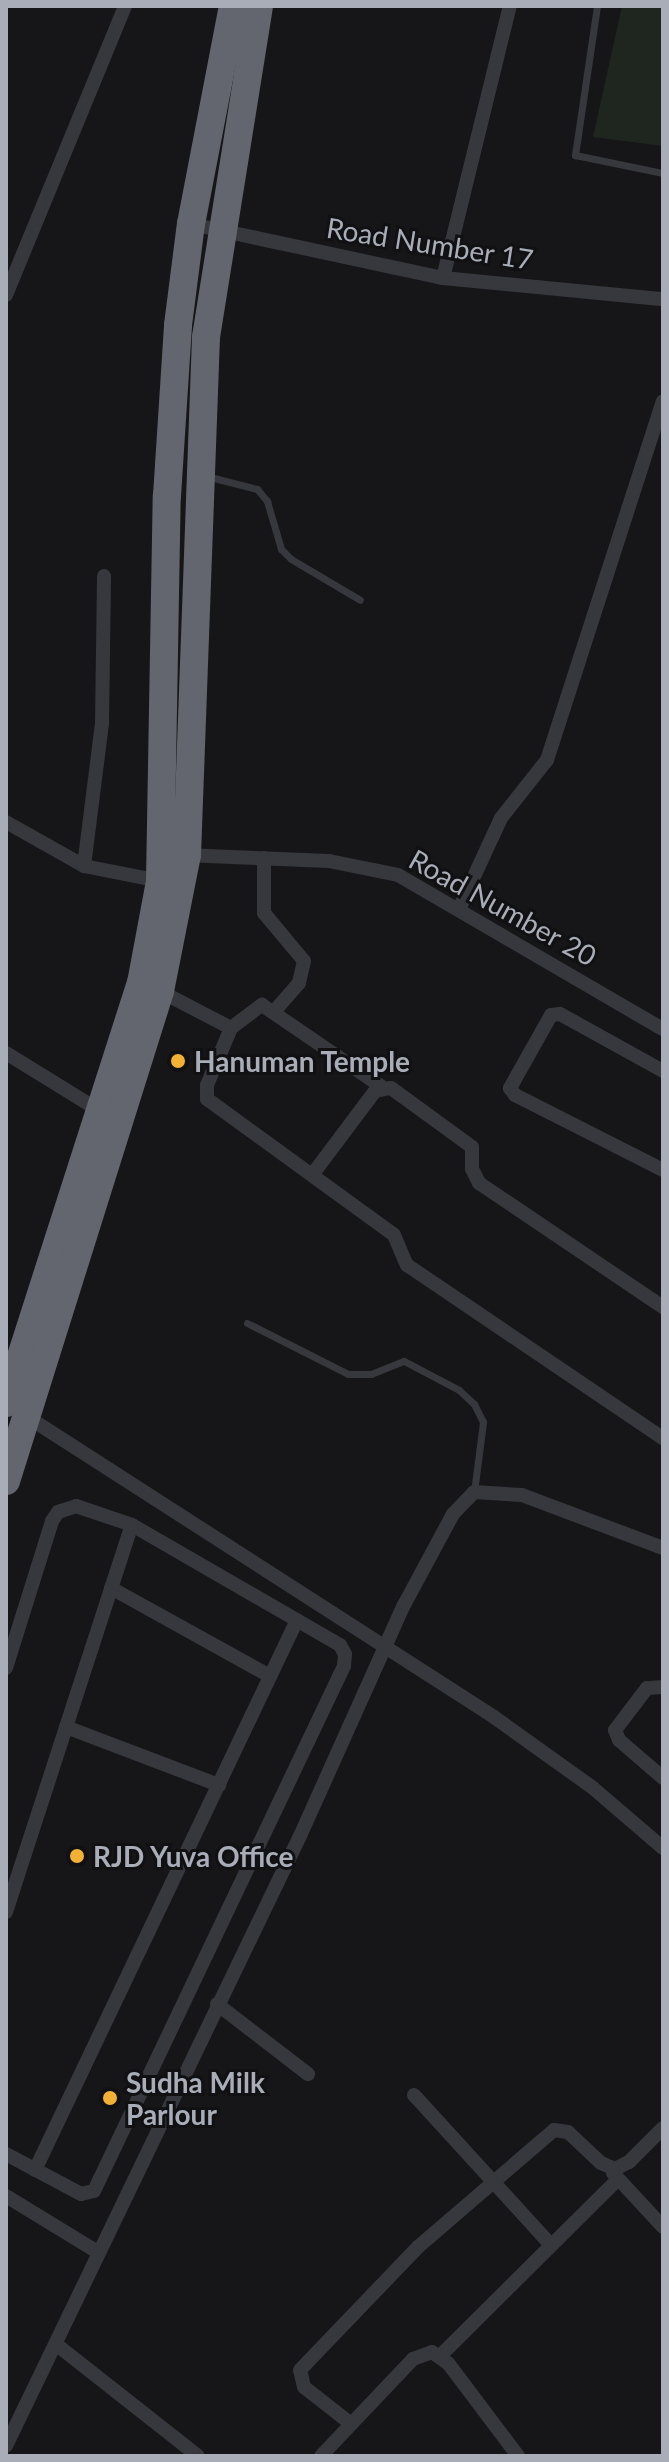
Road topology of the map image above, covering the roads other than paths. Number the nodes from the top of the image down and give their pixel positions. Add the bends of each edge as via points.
1 (125, 6) edge
2 (233, 6) edge
3 (259, 6) edge
4 (510, 6) edge
5 (597, 6) edge
6 (663, 173) edge
7 (191, 224) junction
8 (219, 233) junction
9 (443, 278) junction
10 (6, 295) edge
11 (663, 299) edge
12 (663, 401) edge
13 (200, 475) junction
14 (104, 576) dead end
15 (360, 600) dead end
16 (6, 822) edge
17 (264, 858) junction
18 (170, 864) junction
19 (84, 866) junction
20 (459, 909) junction
21 (150, 987) junction
22 (275, 1011) junction
23 (231, 1028) junction
24 (663, 1029) edge
25 (6, 1053) edge
26 (663, 1071) edge
27 (382, 1087) junction
28 (100, 1111) junction
29 (663, 1170) edge
30 (312, 1175) junction
31 (663, 1307) edge
32 (247, 1323) dead end
33 (13, 1407) edge
34 (663, 1438) edge
35 (6, 1481) edge
36 (474, 1492) junction
37 (132, 1525) junction
38 (663, 1548) edge
39 (111, 1588) junction
40 (297, 1620) junction
41 (385, 1647) junction
42 (6, 1668) edge
43 (270, 1676) junction
44 (663, 1687) edge
45 (66, 1727) junction
46 (663, 1778) edge
47 (219, 1785) junction
48 (663, 1848) edge
49 (6, 1912) edge
50 (217, 2004) junction
51 (308, 2074) dead end
52 (414, 2095) dead end
53 (663, 2128) edge
54 (6, 2154) edge
55 (608, 2167) junction
56 (35, 2170) junction
57 (618, 2179) junction
58 (494, 2181) junction
59 (6, 2196) edge
60 (663, 2227) edge
61 (551, 2245) junction
62 (96, 2251) junction
63 (57, 2345) junction
64 (440, 2356) junction
65 (350, 2423) junction
66 (6, 2446) edge
67 (198, 2456) edge
68 (321, 2456) edge
69 (518, 2456) edge

1 - 10 street
2 - 7 highway
3 - 8 highway
4 - 9 street
5 - 6 lane via 575,155
7 - 8 street, Road Number 17
7 - 18 highway via 167,496
8 - 9 street, Road Number 17
8 - 13 highway via 206,337
9 - 11 street, Road Number 17
12 - 20 street via 547,760 501,818
13 - 15 lane via 257,489 267,501 281,549
13 - 18 highway
14 - 19 street via 102,723
16 - 19 street, Road Number 20
17 - 18 street, Road Number 20
17 - 20 street, Road Number 20 via 365,865 398,875
17 - 22 street via 264,913 304,961 299,983
18 - 19 street, Road Number 20
18 - 21 highway
20 - 24 street, Road Number 20
21 - 23 street
21 - 28 highway
21 - 33 highway
22 - 23 street via 262,1005 252,1008
22 - 27 street
23 - 30 street via 207,1085 207,1099
25 - 28 street
26 - 29 street via 560,1014 551,1015 510,1088
27 - 30 street
27 - 31 street via 391,1088 472,1147 472,1169 479,1183
28 - 33 highway
30 - 34 street via 394,1235 407,1265
32 - 36 lane via 348,1374 371,1374 404,1361 459,1390 483,1422
33 - 35 highway
33 - 41 street
36 - 38 street via 522,1495
36 - 41 street via 453,1514
37 - 39 street
37 - 40 street
37 - 42 street via 76,1506 58,1512
39 - 43 street
39 - 45 street
40 - 43 street
40 - 56 street via 340,1645 345,1654 297,1766 94,2191 81,2194
41 - 48 street via 541,1749
41 - 50 street
43 - 47 street
44 - 46 street via 647,1688 615,1730 619,1740
45 - 47 street
45 - 49 street
47 - 56 street
50 - 51 street
50 - 62 street
52 - 58 street
53 - 55 street via 629,2162
54 - 56 street
55 - 57 street
55 - 58 street via 568,2132 554,2130
57 - 60 street
57 - 61 street
58 - 61 street
58 - 65 street via 393,2270 300,2370 304,2387
59 - 62 street
61 - 64 street
62 - 63 street
63 - 66 street
63 - 67 street
64 - 65 street via 424,2353 413,2359
64 - 69 street
65 - 68 street

